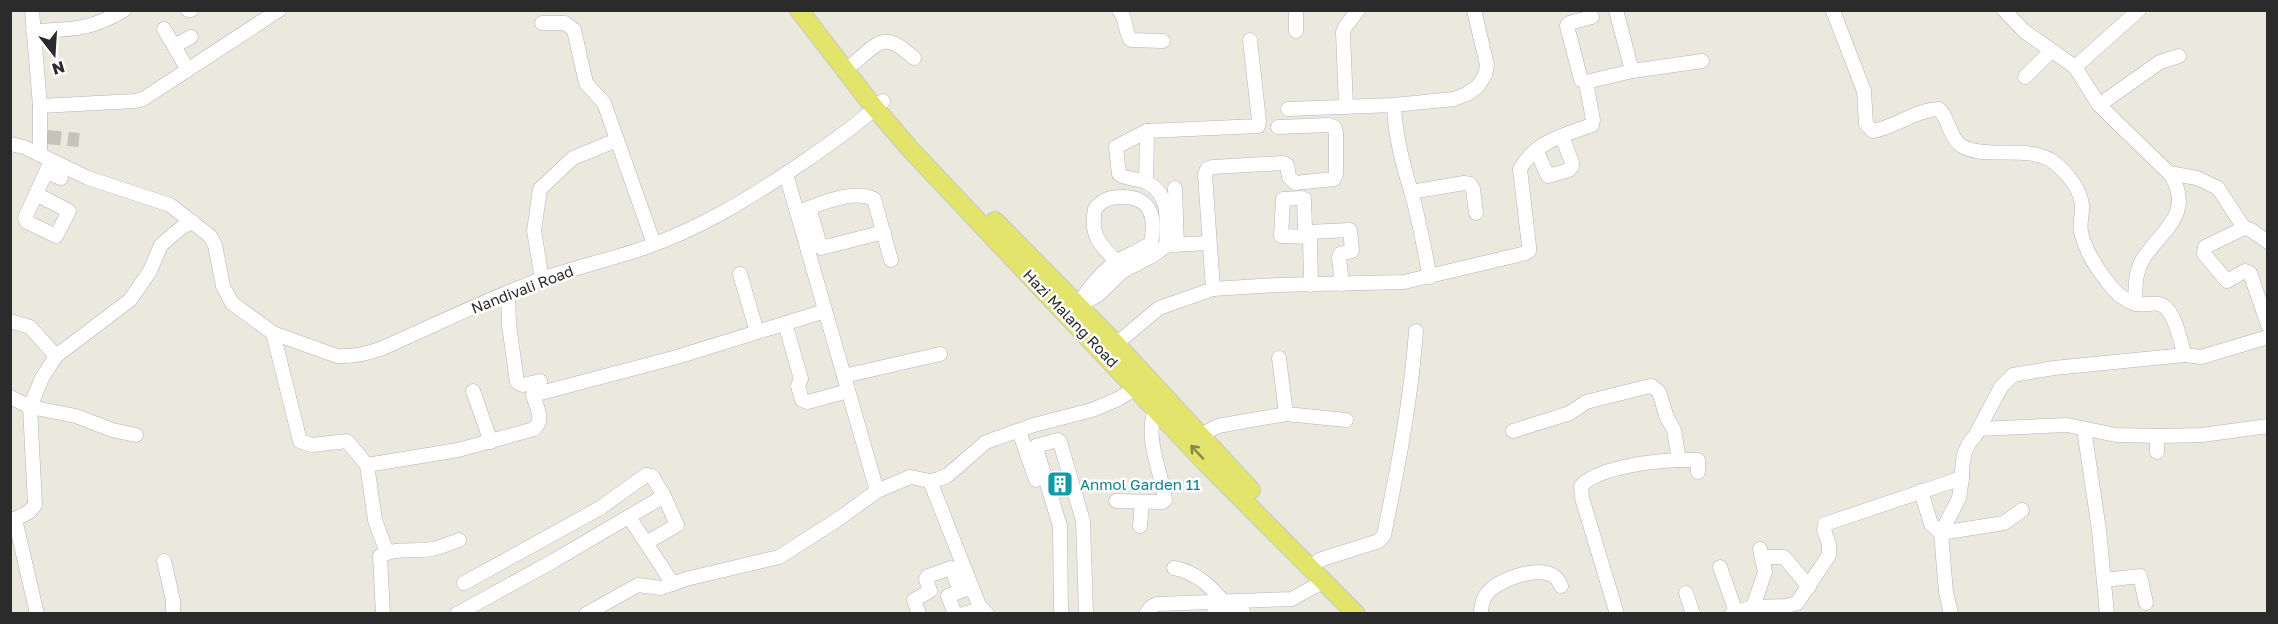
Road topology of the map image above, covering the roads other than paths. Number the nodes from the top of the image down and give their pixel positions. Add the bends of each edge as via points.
1 (32, 10) edge
2 (124, 10) edge
3 (279, 10) edge
4 (799, 10) edge
5 (814, 10) edge
6 (1119, 10) edge
7 (1296, 10) edge
8 (1358, 10) edge
9 (1474, 10) edge
10 (1616, 10) edge
11 (2004, 10) edge
12 (2139, 10) edge
13 (1833, 11) edge
14 (1592, 17) dead end
15 (542, 22) dead end
16 (164, 29) dead end
17 (1296, 30) dead end
18 (33, 31) junction
19 (191, 37) dead end
20 (1250, 40) dead end
21 (1163, 41) dead end
22 (174, 46) junction
23 (2051, 51) junction
24 (2179, 56) dead end
25 (914, 58) dead end
26 (1702, 61) dead end
27 (854, 63) junction
28 (2075, 67) junction
29 (188, 70) junction
30 (1632, 71) junction
31 (2025, 77) dead end
32 (1586, 82) junction
33 (879, 105) junction
34 (1394, 105) junction
35 (2099, 105) junction
36 (40, 106) junction
37 (1346, 107) junction
38 (1288, 109) dead end
39 (1278, 127) dead end
40 (1147, 131) junction
41 (1562, 136) junction
42 (617, 140) junction
43 (10, 144) edge
44 (1536, 150) junction
45 (46, 163) junction
46 (2169, 173) junction
47 (786, 174) junction
48 (61, 178) dead end
49 (1146, 182) junction
50 (1175, 188) dead end
51 (1411, 192) junction
52 (36, 194) dead end
53 (803, 210) junction
54 (1476, 213) dead end
55 (192, 222) junction
56 (2244, 228) junction
57 (884, 231) junction
58 (2268, 242) edge
59 (1209, 243) junction
60 (654, 244) junction
61 (1171, 245) junction
62 (891, 260) dead end
63 (1117, 262) junction
64 (740, 274) dead end
65 (1430, 277) junction
66 (1091, 278) dead end
67 (542, 279) junction
68 (1342, 284) junction
69 (1311, 285) junction
70 (1213, 290) junction
71 (508, 292) junction
72 (2135, 304) junction
73 (1072, 307) junction
74 (825, 311) junction
75 (10, 321) edge
76 (785, 323) junction
77 (2268, 325) edge
78 (756, 329) junction
79 (734, 330) dead end
80 (1416, 331) dead end
81 (273, 333) junction
82 (2268, 337) edge
83 (1110, 349) junction
84 (940, 354) dead end
85 (2185, 355) junction
86 (56, 356) junction
87 (1279, 358) dead end
88 (844, 376) junction
89 (540, 381) dead end
90 (1143, 384) junction
91 (473, 391) dead end
92 (848, 391) junction
93 (10, 398) edge
94 (30, 407) junction
95 (1156, 409) junction
96 (1286, 414) junction
97 (1346, 420) dead end
98 (2268, 426) edge
99 (1978, 429) junction
100 (2084, 429) junction
101 (1019, 431) junction
102 (1513, 431) dead end
103 (136, 435) dead end
104 (1200, 435) junction
105 (2157, 436) junction
106 (491, 442) junction
107 (2157, 452) dead end
108 (1679, 460) junction
109 (367, 465) junction
110 (1037, 469) junction
111 (1698, 472) dead end
112 (1962, 478) junction
113 (930, 481) junction
114 (877, 491) junction
115 (1921, 491) junction
116 (664, 496) junction
117 (1116, 501) dead end
118 (1142, 502) junction
119 (600, 508) junction
120 (2022, 510) dead end
121 (629, 517) junction
122 (13, 518) edge
123 (1140, 526) dead end
124 (612, 528) junction
125 (1941, 533) junction
126 (543, 539) junction
127 (459, 540) dead end
128 (646, 543) junction
129 (387, 553) junction
130 (555, 560) junction
131 (164, 561) dead end
132 (1720, 567) dead end
133 (1174, 568) dead end
134 (1318, 570) junction
135 (2104, 580) junction
136 (464, 583) dead end
137 (673, 584) junction
138 (1561, 586) dead end
139 (1809, 587) junction
140 (966, 589) junction
141 (1686, 593) dead end
142 (2146, 603) dead end
143 (1217, 607) edge
144 (1274, 607) edge
145 (477, 608) edge
146 (1753, 608) junction
147 (1057, 609) edge
148 (985, 611) edge
149 (1734, 613) edge
150 (37, 614) edge
151 (173, 614) edge
152 (383, 614) edge
153 (457, 614) edge
154 (586, 614) edge
155 (919, 614) edge
156 (956, 614) edge
157 (963, 614) edge
158 (1086, 614) edge
159 (1146, 614) edge
160 (1244, 614) edge
161 (1356, 614) edge
162 (1370, 614) edge
163 (1481, 614) edge
164 (1617, 614) edge
165 (1693, 614) edge
166 (1951, 614) edge
167 (2107, 614) edge

1 - 18 street
2 - 18 street via 83,28
3 - 29 street
4 - 33 main road, Hazi Malang Road
5 - 27 main road, Hazi Malang Road
6 - 21 street via 1131,40
7 - 17 street
8 - 37 street via 1343,32
9 - 34 street via 1487,64 1478,86 1454,99
10 - 30 street
11 - 23 street
12 - 28 street
13 - 72 street via 1864,90 1866,124 1873,131 1940,109 1961,146 2033,153 2054,162 2077,187 2082,205 2080,230 2086,250 2116,293
14 - 32 street via 1567,26 1580,78
15 - 42 street via 565,23 574,30 586,83 604,103
16 - 22 street
18 - 36 street
19 - 22 street
20 - 40 street via 1258,126
22 - 29 street
23 - 28 street
23 - 31 street
24 - 35 street via 2160,62
25 - 27 street via 900,45 887,41
26 - 30 street
27 - 33 main road, Hazi Malang Road
28 - 35 street
29 - 36 street via 135,101
30 - 32 street
32 - 41 street via 1594,122
33 - 47 street, Nandivali Road via 837,140
33 - 73 main road, Hazi Malang Road
34 - 37 street
34 - 51 street via 1395,131
35 - 46 street
36 - 45 street
37 - 38 street
39 - 59 street via 1334,127 1334,179 1295,183 1289,177 1287,165 1282,163 1207,169
40 - 49 street
40 - 49 street via 1118,144 1115,150 1119,174
41 - 44 street
41 - 44 street via 1572,163 1569,170 1548,176
42 - 60 street
42 - 67 street via 573,158 540,189 534,231
43 - 45 street via 24,147
44 - 65 street via 1524,161 1519,176 1529,251
45 - 48 street
45 - 52 street
45 - 55 street, Nandivali Road via 170,205
46 - 56 street via 2197,178 2218,188
46 - 72 street via 2180,201 2174,220 2142,259 2136,273
47 - 53 street
47 - 60 street, Nandivali Road via 716,217
49 - 61 street via 1165,202
50 - 61 street
51 - 54 street via 1470,184
51 - 65 street
53 - 57 street via 850,196 869,197 877,204
53 - 57 street via 821,248
53 - 74 street
55 - 81 street, Nandivali Road via 215,245 223,286 232,303
55 - 86 street via 161,245 150,271 130,300
56 - 58 street
56 - 77 street via 2205,247 2204,254 2227,281 2245,271 2250,273
57 - 62 street
59 - 61 street
59 - 70 street
60 - 67 street, Nandivali Road
61 - 73 street via 1123,271 1098,295
63 - 63 street via 1150,243 1152,216 1138,198 1112,197 1095,209 1094,232
63 - 73 street
64 - 78 street
65 - 68 street
66 - 73 street
67 - 71 street, Nandivali Road
68 - 69 street
68 - 69 street via 1339,258 1340,254 1352,251 1350,230 1309,235
69 - 70 street
70 - 83 street via 1159,308
71 - 81 street, Nandivali Road via 364,355 337,356
71 - 89 street via 517,382 523,385
72 - 85 street via 2161,303 2166,307 2172,314
73 - 83 main road, Hazi Malang Road
74 - 76 street
74 - 88 street
75 - 86 street via 30,327
76 - 78 street
76 - 92 street via 801,379 798,386 802,400 808,402
78 - 79 street
78 - 106 street via 676,357 533,395 538,426
80 - 134 street via 1401,455 1384,535
81 - 109 street via 300,441 312,445 347,441
82 - 85 street via 2201,357
83 - 90 main road, Hazi Malang Road
84 - 88 street
85 - 99 street via 2013,375 2001,387
86 - 94 street
87 - 96 street
88 - 92 street
90 - 95 main road, Hazi Malang Road
90 - 101 street via 1092,410
90 - 104 main road, Hazi Malang Road
91 - 106 street via 474,415
92 - 114 street
93 - 94 street
94 - 103 street via 76,416
94 - 122 street via 35,505
95 - 118 street via 1152,417 1153,441 1165,500
134 -> 95 main road, Hazi Malang Road
96 - 97 street
96 - 104 street via 1218,426
98 - 105 street via 2202,435
99 - 100 street via 2067,425
99 - 112 street via 1965,449
100 - 105 street
100 - 135 street
101 - 110 street
101 - 113 street via 986,442 948,475
102 - 108 street via 1570,413 1586,402 1652,386 1659,392 1666,418 1674,430
104 - 134 main road, Hazi Malang Road
105 - 107 street
106 - 109 street
108 - 111 street via 1698,460
108 - 164 street via 1603,473 1581,486
109 - 129 street via 375,520
110 - 147 street via 1053,519
110 - 158 street via 1036,447 1059,440 1083,521
112 - 115 street
112 - 125 street via 1959,498
113 - 114 street via 910,477
113 - 140 street
114 - 137 street via 789,552
115 - 125 street via 1931,524
115 - 139 street via 1825,524 1829,555
116 - 119 street via 648,475
116 - 121 street
116 - 128 street via 677,525
117 - 118 street
118 - 123 street
119 - 124 street
119 - 126 street
120 - 125 street via 2004,523
121 - 124 street
121 - 128 street
122 - 150 street
124 - 130 street
125 - 166 street
126 - 130 street
126 - 136 street
127 - 129 street via 433,549
128 - 137 street
129 - 152 street via 380,558
130 - 145 street
131 - 151 street
132 - 149 street
133 - 143 street via 1197,576
134 - 144 street via 1292,599
134 - 161 main road, Hazi Malang Road
134 - 162 main road, Hazi Malang Road
135 - 142 street via 2140,576
135 - 167 street
137 - 154 street via 652,588 638,585
138 - 163 street via 1554,576 1544,572 1516,576 1490,590
139 - 146 street via 1793,605
139 - 146 street via 1784,557 1761,553 1765,572
140 - 148 street
140 - 155 street via 951,568 928,576 930,591 914,600
140 - 156 street via 948,596
141 - 165 street
143 - 144 street
143 - 159 street via 1157,604
143 - 160 street via 1242,610
145 - 153 street
146 - 149 street
148 - 157 street

